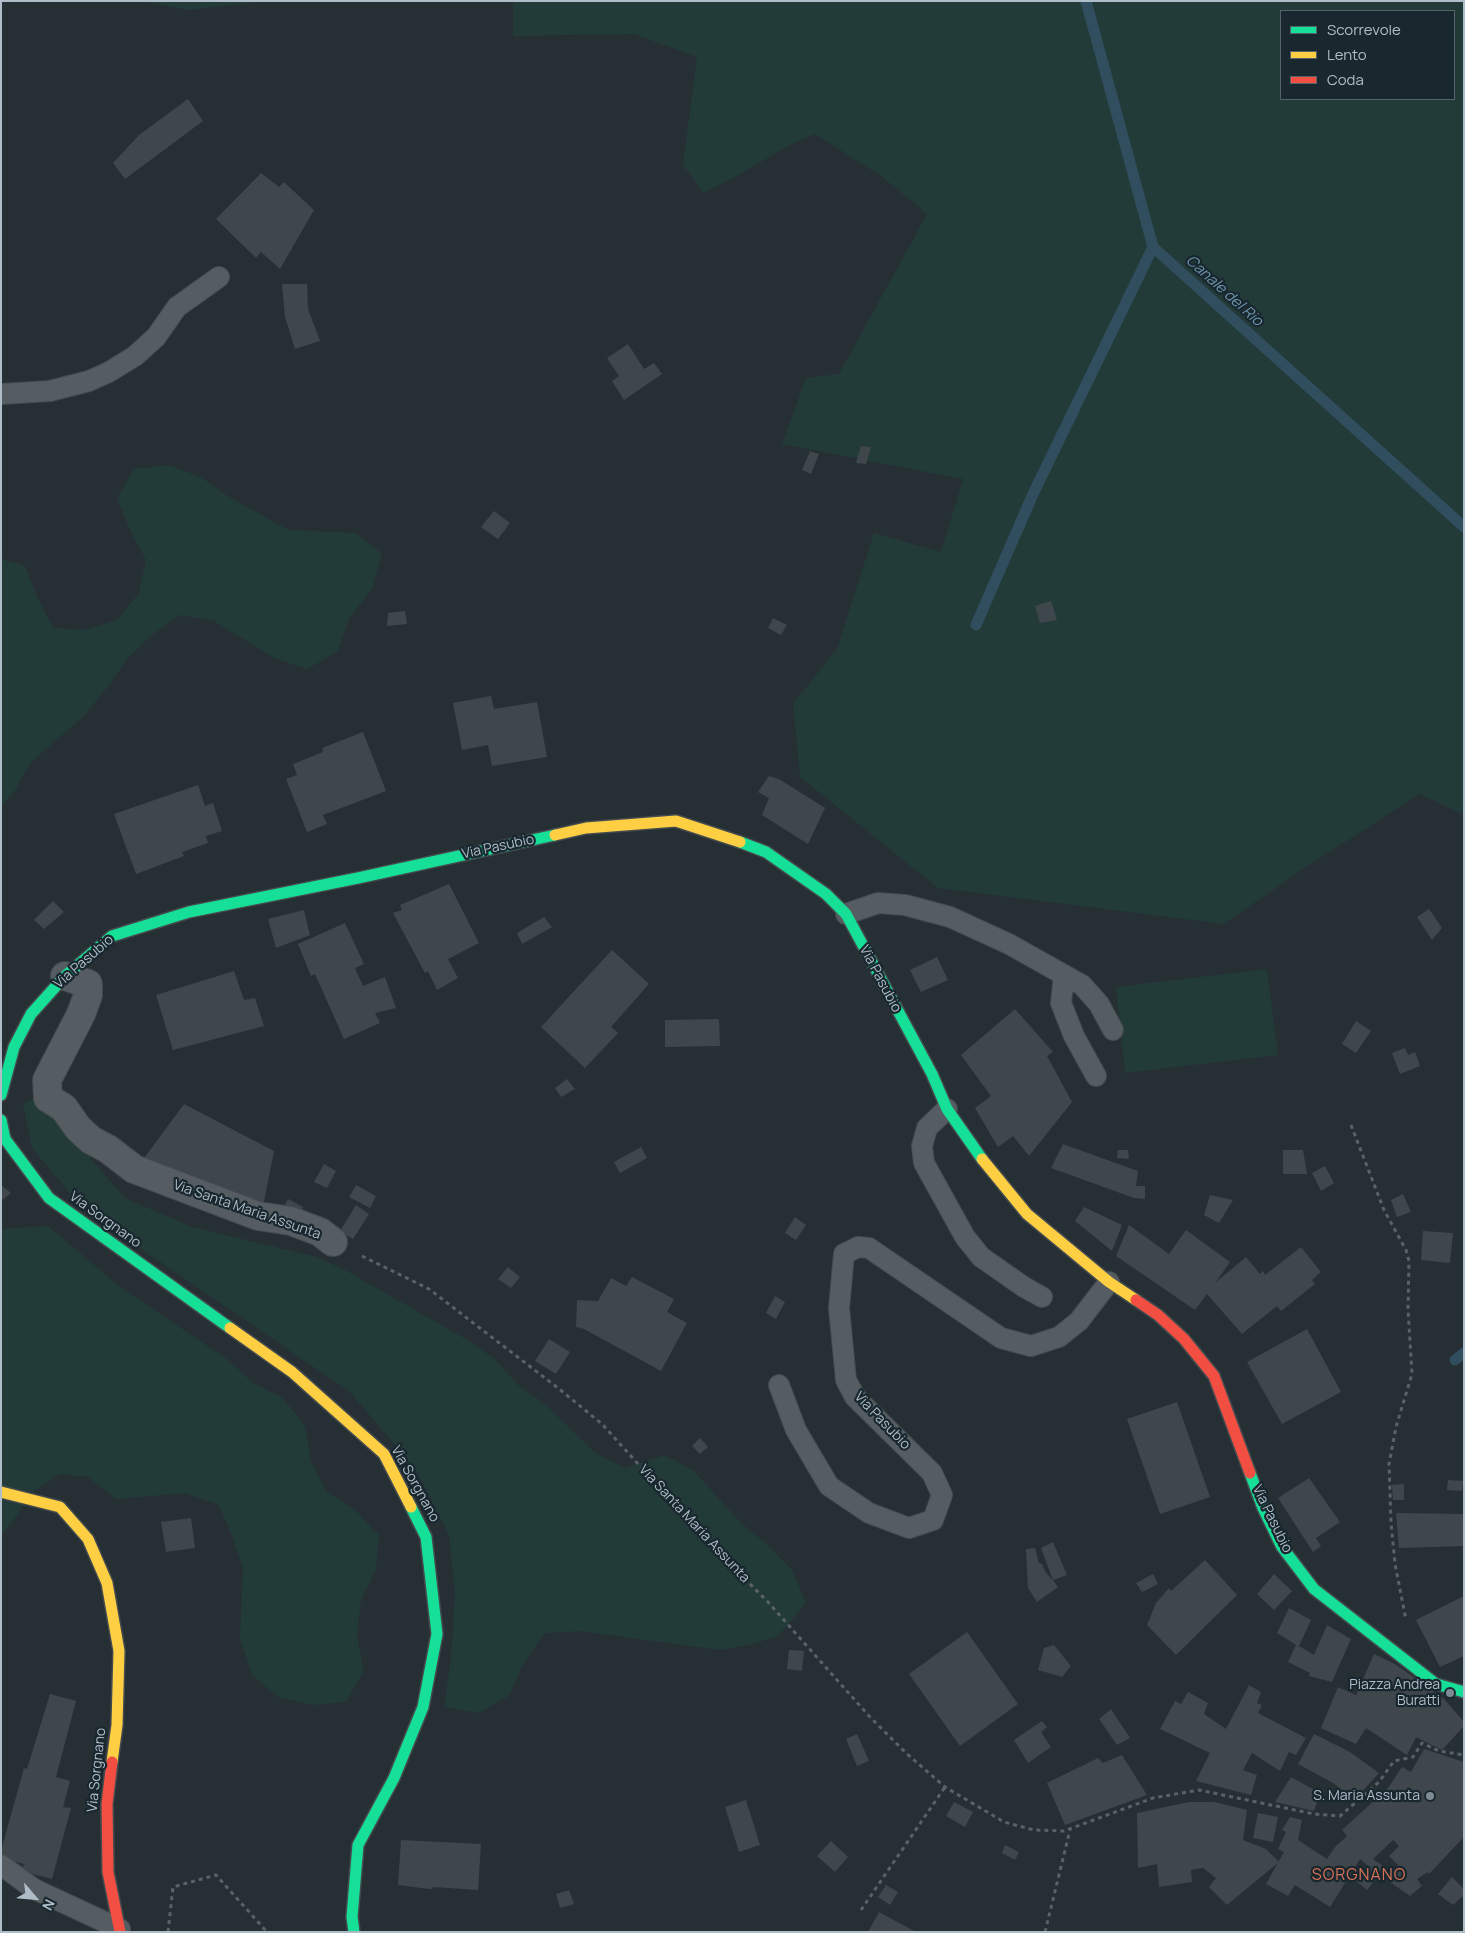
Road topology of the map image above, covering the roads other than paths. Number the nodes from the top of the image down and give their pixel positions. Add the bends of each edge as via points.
1 (219, 276) dead end
2 (1, 394) edge
3 (846, 914) junction
4 (1064, 975) junction
5 (64, 976) junction
6 (1113, 1030) dead end
7 (1096, 1076) dead end
8 (1, 1095) edge
9 (947, 1109) junction
10 (1, 1120) edge
11 (333, 1242) road end
12 (1109, 1282) junction
13 (1042, 1297) dead end
14 (779, 1385) dead end
15 (1, 1492) edge
16 (1464, 1692) edge
17 (1, 1866) edge
18 (120, 1931) edge
19 (354, 1932) edge

1 - 2 lane via 177,307 156,337 135,356 109,372 50,391
3 - 4 lane via 878,903 905,905 950,917 1009,944
3 - 5 street, Via Pasubio via 826,894 766,852 720,834 676,821 594,827 189,912 112,936
3 - 9 street, Via Pasubio via 932,1074
4 - 6 lane via 1082,985 1099,1004
4 - 7 lane via 1060,1003
5 - 8 street, Via Pasubio via 30,1014 14,1047
5 - 11 street, Via Santa Maria Assunta via 88,984 88,995 47,1080 48,1098 64,1108 78,1128 134,1169 258,1216 320,1232
9 - 12 street, Via Pasubio via 990,1170 1027,1214
9 - 13 lane via 928,1128 922,1146 924,1163 964,1237 981,1257
10 - 19 street, Via Sorgnano via 5,1139 49,1198 292,1372 384,1454 426,1537 437,1634 423,1707 394,1778 358,1845 352,1917
12 - 14 lane, Via Pasubio via 1079,1320 1059,1337 1031,1346 1001,1338 869,1248 858,1247 844,1254 839,1308 846,1380 855,1397 932,1473 942,1495 933,1520 909,1528 869,1513 829,1486 796,1430
12 - 16 street, Via Pasubio via 1158,1315 1184,1339 1214,1376 1263,1508 1282,1547 1314,1589 1436,1684
15 - 18 street, Via Sorgnano via 60,1506 88,1539 108,1583 119,1651 117,1725 107,1804 108,1872
17 - 18 lane via 34,1889

